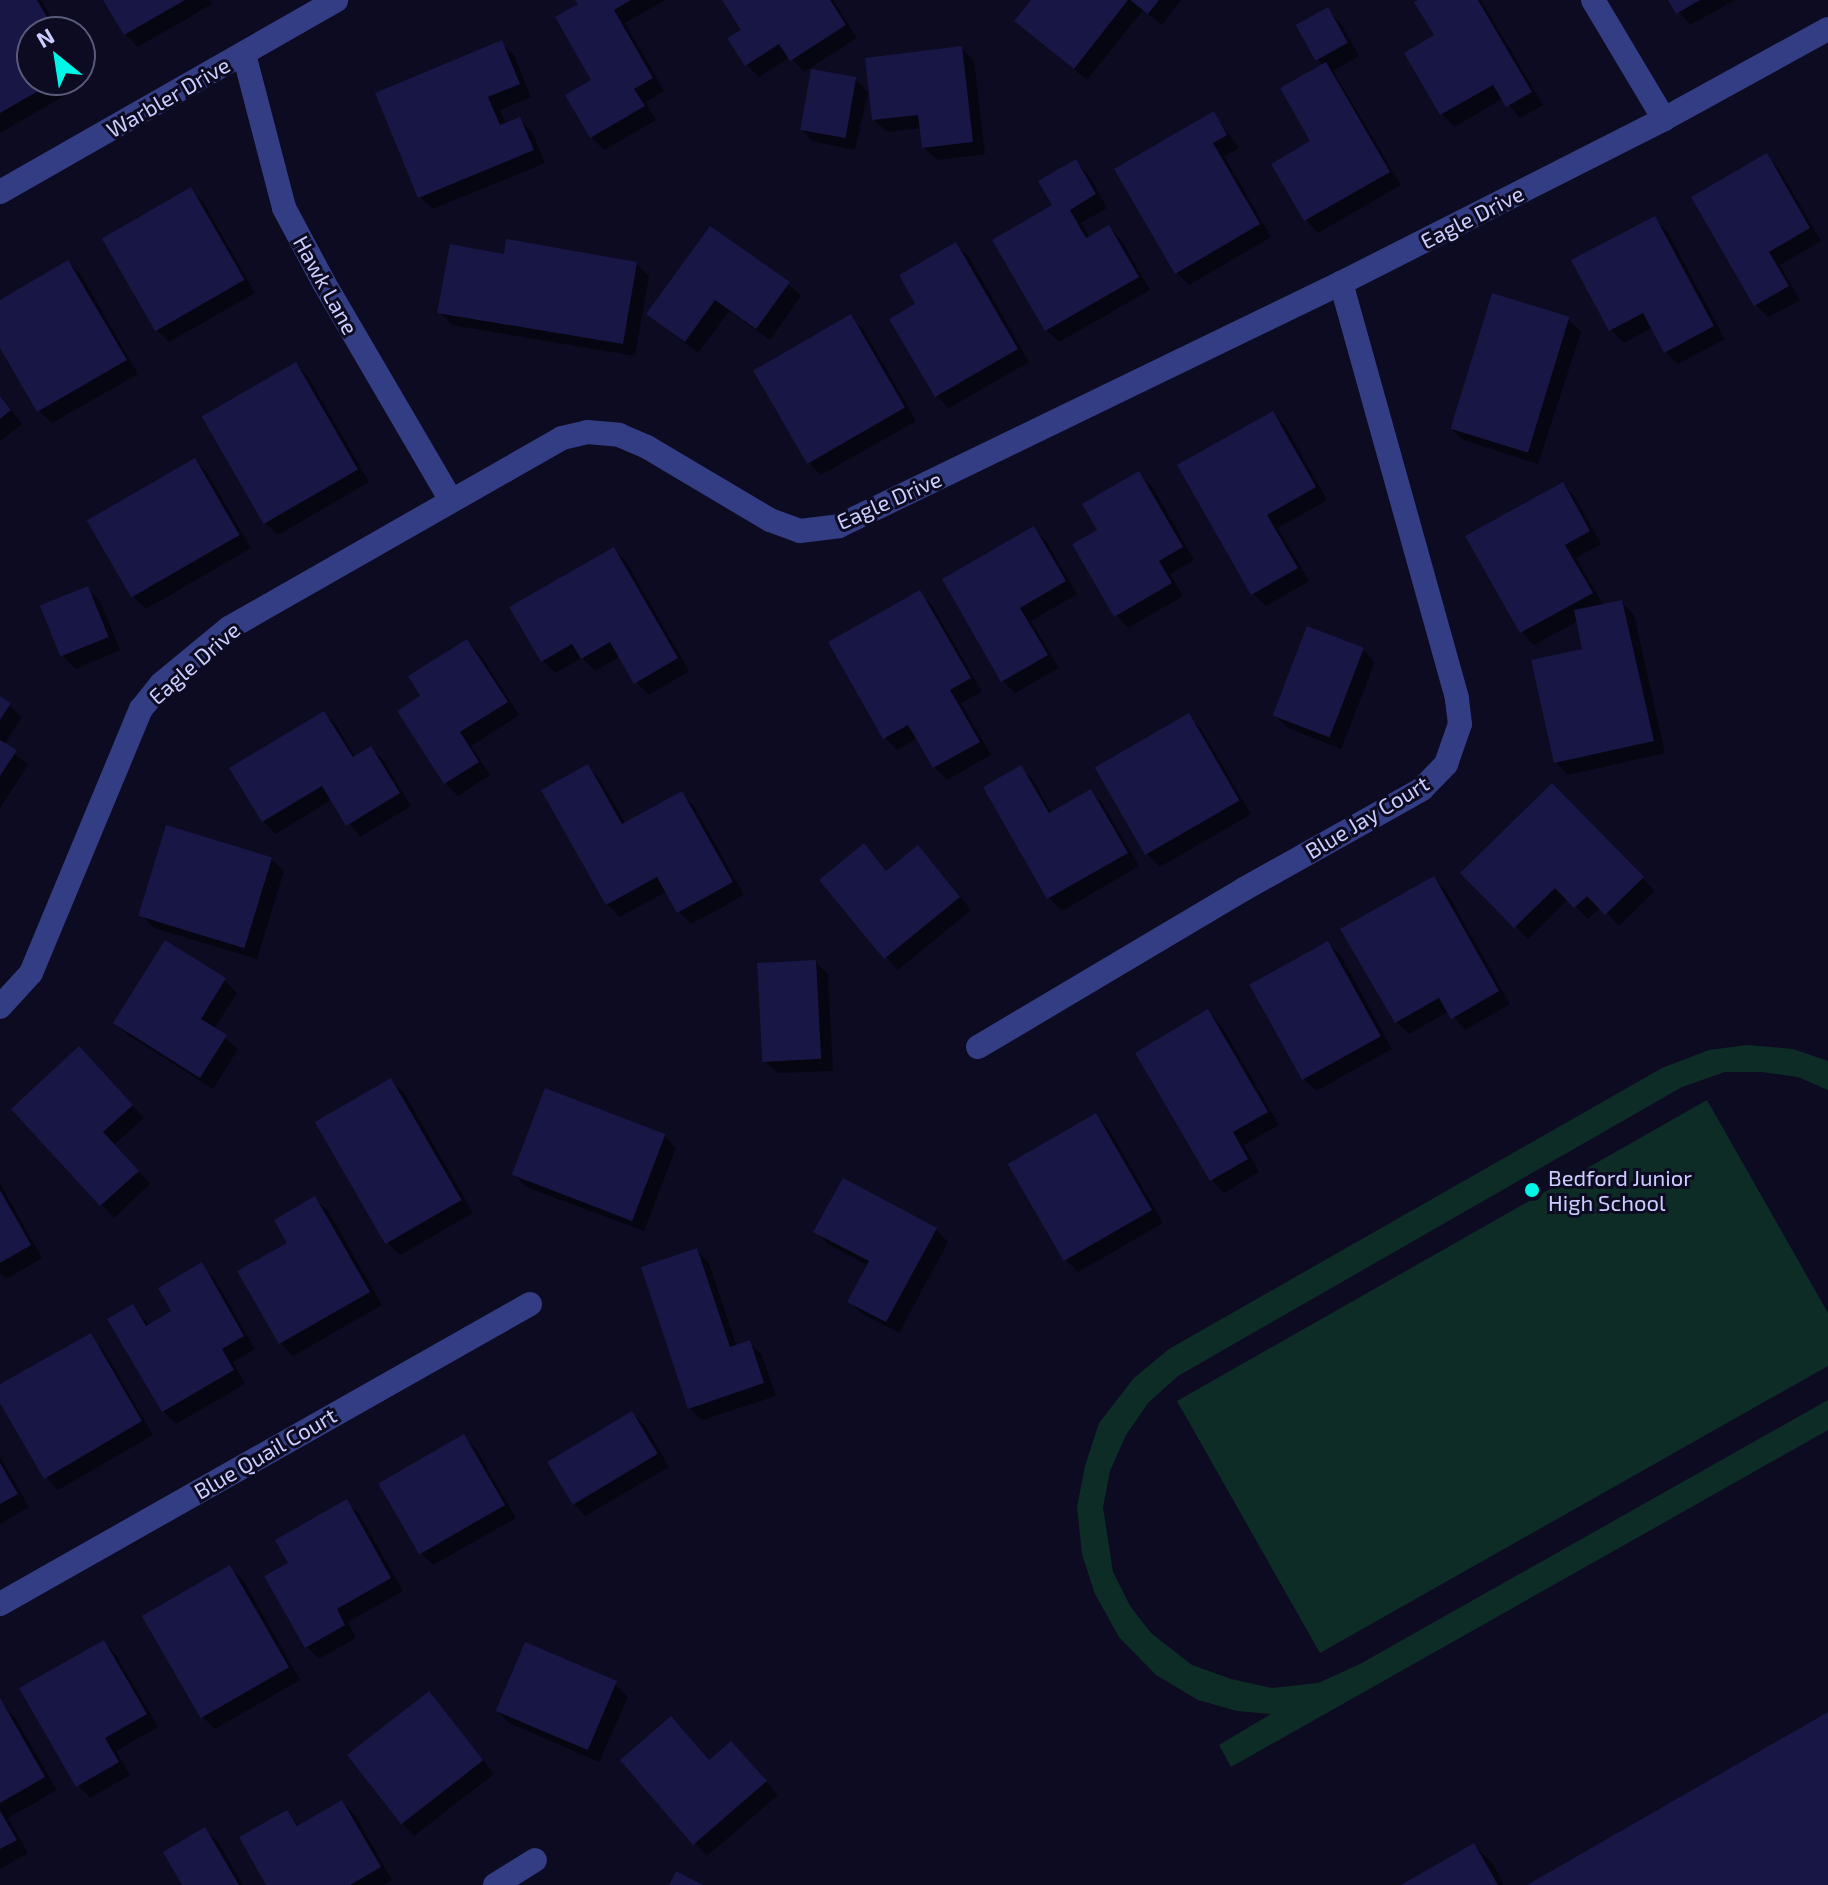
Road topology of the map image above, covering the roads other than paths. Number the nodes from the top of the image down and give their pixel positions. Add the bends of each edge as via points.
1 (336, 0) edge
2 (1593, 0) edge
3 (305, 8) edge
4 (1828, 29) edge
5 (244, 54) junction
6 (1664, 119) junction
7 (0, 192) edge
8 (1341, 283) junction
9 (450, 499) junction
10 (0, 1007) edge
11 (978, 1047) dead end
12 (530, 1304) dead end
13 (0, 1604) edge
14 (535, 1860) dead end
15 (495, 1885) edge

1 - 3 street, Warbler Drive
2 - 6 street
3 - 5 street, Warbler Drive
4 - 6 street, Eagle Drive
5 - 7 street, Warbler Drive
5 - 9 street, Hawk Lane via 284,208
6 - 8 street, Eagle Drive
8 - 9 street, Eagle Drive via 839,526 800,531 770,520 647,447 619,435 587,432 562,438
8 - 11 street, Blue Jay Court via 1457,698 1460,724 1446,764 1422,789
9 - 10 street, Eagle Drive via 229,628 161,684 141,709 31,973
12 - 13 street, Blue Quail Court
14 - 15 street

